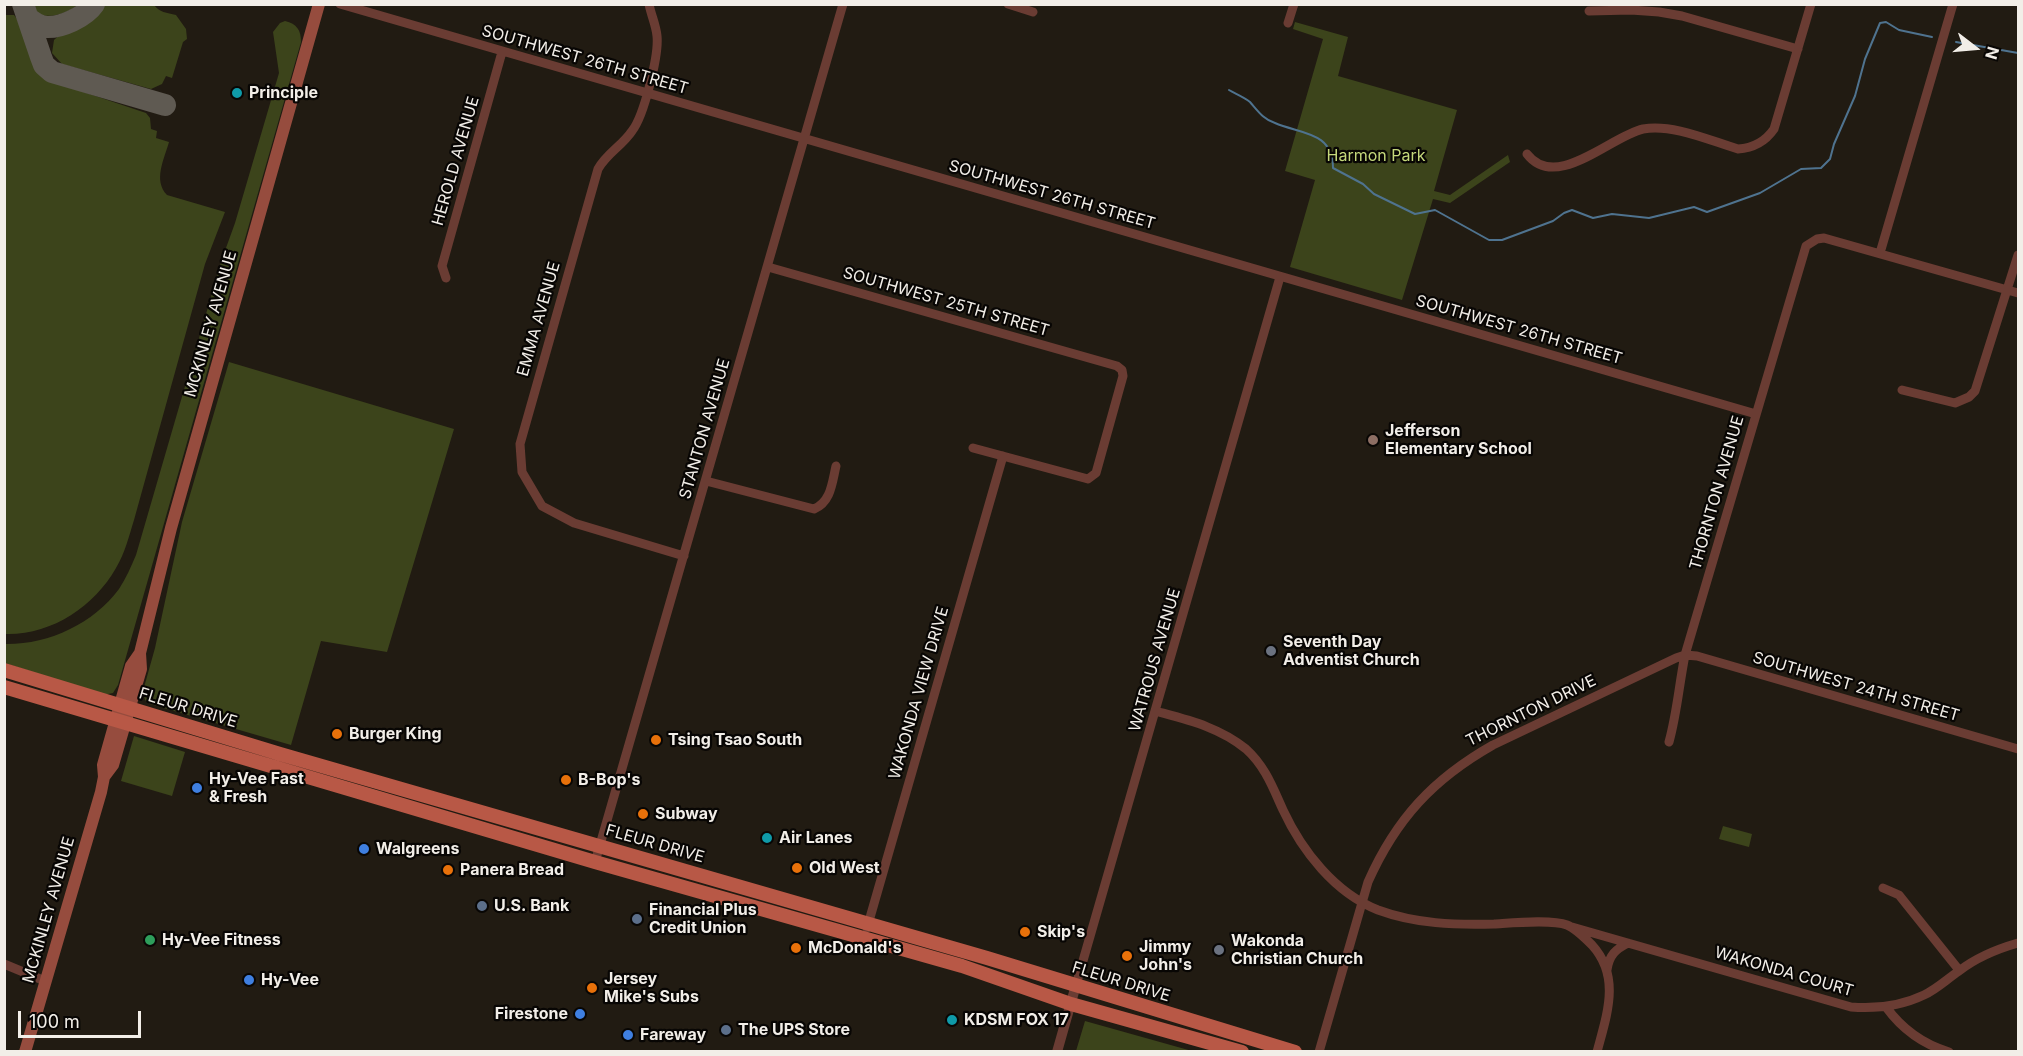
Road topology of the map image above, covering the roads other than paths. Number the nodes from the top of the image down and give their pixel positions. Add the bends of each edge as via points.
1 (319, 4) edge
2 (340, 4) edge
3 (649, 4) edge
4 (843, 4) edge
5 (1008, 4) edge
6 (1294, 4) edge
7 (1811, 4) edge
8 (1953, 4) edge
9 (1589, 11) dead end
10 (1033, 12) dead end
11 (1288, 23) dead end
12 (1798, 49) junction
13 (502, 52) junction
14 (647, 93) junction
15 (804, 139) junction
16 (1527, 154) dead end
17 (1880, 253) junction
18 (2019, 255) edge
19 (768, 267) junction
20 (1280, 277) junction
21 (447, 278) dead end
22 (2008, 290) junction
23 (2019, 293) edge
24 (1902, 390) dead end
25 (1756, 414) junction
26 (973, 448) dead end
27 (1003, 456) junction
28 (836, 466) dead end
29 (706, 481) junction
30 (684, 556) junction
31 (1685, 655) junction
32 (4, 670) edge
33 (4, 687) edge
34 (125, 706) junction
35 (1155, 711) junction
36 (121, 722) junction
37 (1669, 742) dead end
38 (2019, 749) edge
39 (600, 846) junction
40 (595, 862) junction
41 (1882, 888) dead end
42 (1362, 902) junction
43 (868, 924) junction
44 (1567, 925) junction
45 (864, 939) junction
46 (1628, 943) junction
47 (2019, 943) edge
48 (4, 964) edge
49 (1959, 970) junction
50 (1607, 971) junction
51 (45, 981) junction
52 (1076, 985) junction
53 (1071, 1004) junction
54 (1886, 1007) junction
55 (25, 1052) edge
56 (1057, 1052) edge
57 (1242, 1052) edge
58 (1295, 1052) edge
59 (1319, 1052) edge
60 (1597, 1052) edge
61 (1948, 1052) edge

1 - 34 main road, MCKINLEY AVENUE via 174,518 140,653 141,669
2 - 13 street, SOUTHWEST 26TH STREET
3 - 14 street, EMMA AVENUE via 657,47
4 - 15 street, STANTON AVENUE
5 - 10 street
6 - 11 street
7 - 12 street
8 - 17 street
9 - 12 street via 1631,10 1682,16
12 - 16 street via 1774,129 1759,144 1738,149 1659,128 1628,134 1563,166 1539,164
13 - 14 street, SOUTHWEST 26TH STREET
13 - 21 street, HEROLD AVENUE via 442,266
14 - 15 street, SOUTHWEST 26TH STREET
14 - 30 street, EMMA AVENUE via 633,130 598,170 519,444 522,472 542,506 574,523
15 - 19 street, STANTON AVENUE
15 - 20 street, SOUTHWEST 26TH STREET
17 - 22 street
17 - 25 street, THORNTON AVENUE via 1824,238 1811,242 1803,254
18 - 22 street
19 - 27 street, SOUTHWEST 25TH STREET via 1122,370 1096,473 1088,480
19 - 29 street, STANTON AVENUE
20 - 25 street, SOUTHWEST 26TH STREET
20 - 35 street, WATROUS AVENUE
22 - 23 street
22 - 24 street via 1978,386 1969,397 1955,403
25 - 31 street, THORNTON AVENUE
26 - 27 street
27 - 43 street, WAKONDA VIEW DRIVE
28 - 29 street via 827,500 814,509
29 - 30 street, STANTON AVENUE
30 - 39 street, STANTON AVENUE
31 - 37 street, THORNTON AVENUE
31 - 38 street, SOUTHWEST 24TH STREET
31 - 42 street, THORNTON DRIVE via 1493,745 1447,774 1393,834 1379,857
32 - 34 main road, FLEUR DRIVE
33 - 36 main road, FLEUR DRIVE
34 - 36 main road, MCKINLEY AVENUE
34 - 39 main road, FLEUR DRIVE
35 - 42 street, WAKONDA COURT via 1215,729 1247,750 1270,780 1304,847 1334,880
35 - 52 street, WATROUS AVENUE
36 - 40 main road, FLEUR DRIVE
36 - 51 main road, MCKINLEY AVENUE via 103,765 104,777
39 - 40 street, STANTON AVENUE
39 - 43 main road, FLEUR DRIVE
40 - 45 main road, FLEUR DRIVE
41 - 49 street via 1899,895
42 - 44 street, WAKONDA COURT via 1423,922
42 - 59 street, THORNTON DRIVE
43 - 45 street, WAKONDA VIEW DRIVE
43 - 52 main road, FLEUR DRIVE
44 - 46 street, WAKONDA COURT
44 - 50 street via 1592,945
45 - 53 main road, FLEUR DRIVE via 962,966
46 - 50 street via 1612,954
46 - 54 street, WAKONDA COURT via 1851,1007
47 - 49 street, WAKONDA COURT via 1989,953
48 - 51 street
49 - 54 street, WAKONDA COURT via 1924,995
50 - 60 street via 1611,998
51 - 55 main road, MCKINLEY AVENUE
52 - 53 street, WATROUS AVENUE
52 - 58 main road, FLEUR DRIVE
53 - 56 street, WATROUS AVENUE
53 - 57 main road, FLEUR DRIVE
54 - 61 street via 1911,1034

